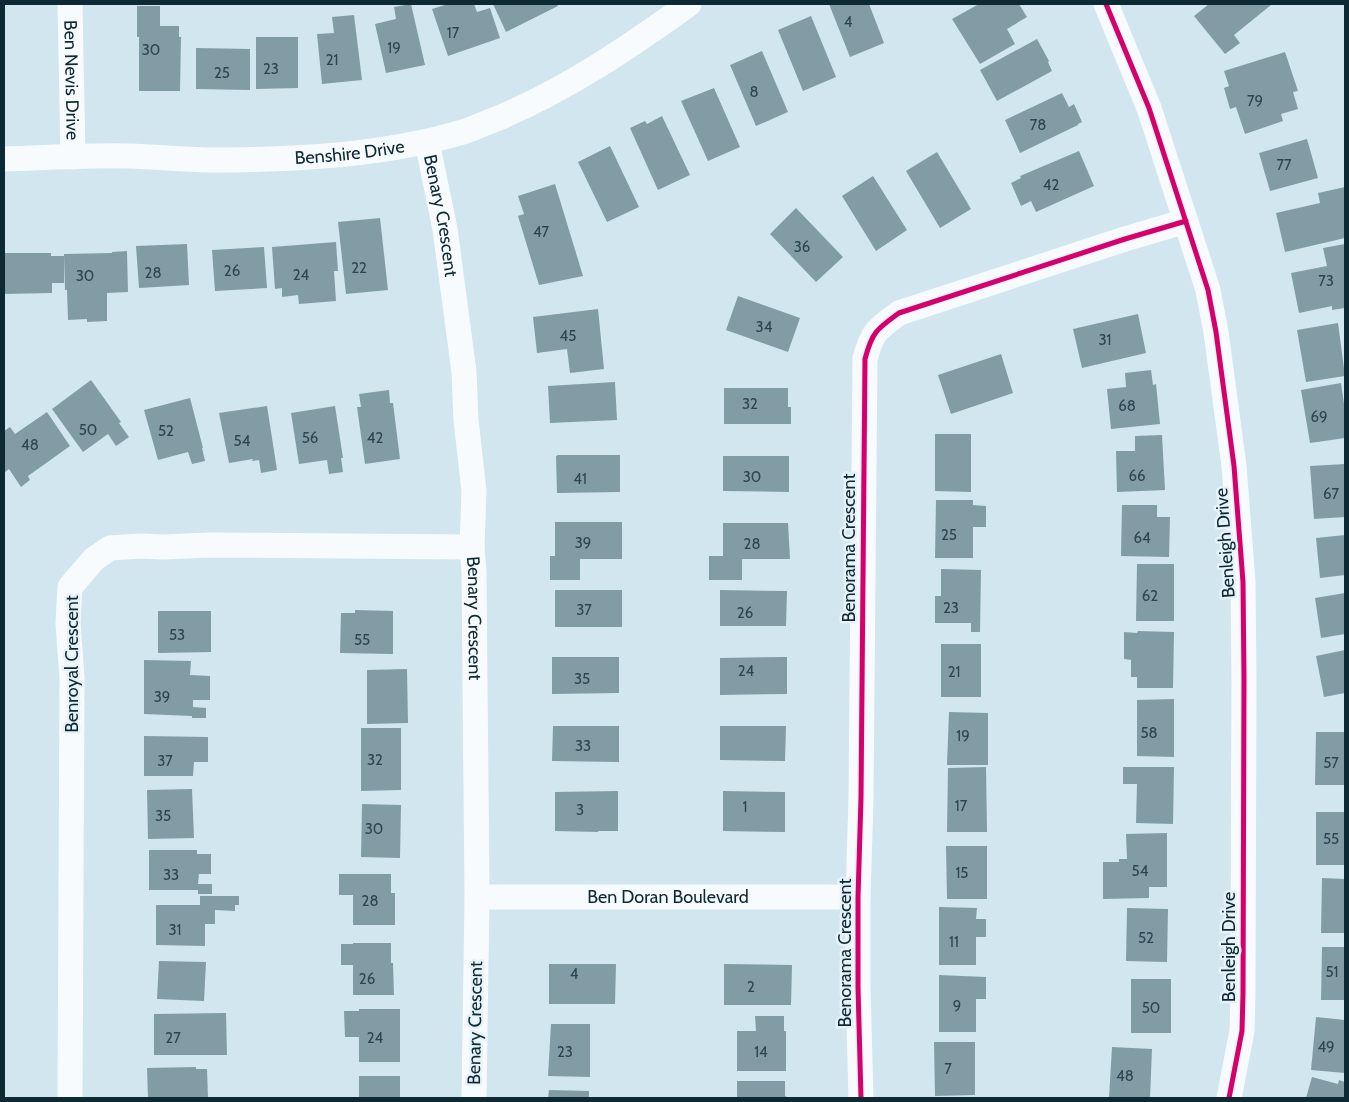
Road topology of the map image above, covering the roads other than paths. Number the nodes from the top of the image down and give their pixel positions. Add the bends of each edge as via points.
1 (70, 4) edge
2 (689, 4) edge
3 (1106, 4) edge
4 (427, 142) junction
5 (73, 157) junction
6 (4, 159) edge
7 (1186, 221) junction
8 (472, 547) junction
9 (478, 897) junction
10 (858, 897) junction
11 (70, 1098) edge
12 (474, 1098) edge
13 (861, 1098) edge
14 (1229, 1098) edge

1 - 5 street, Ben Nevis Drive
2 - 4 street, Benshire Drive via 554,92 468,130
3 - 7 street, Benleigh Drive via 1149,108
4 - 5 street, Benshire Drive via 337,156 286,159
4 - 8 street, Benary Crescent via 445,229 464,372 474,491
5 - 6 street, Benshire Drive
7 - 10 street, Benorama Crescent via 899,313 870,339 865,359
7 - 14 street, Benleigh Drive via 1208,290 1216,332 1234,466 1243,582 1242,1031
8 - 9 street, Benary Crescent
8 - 11 street, Benroyal Crescent via 210,545 110,548 94,558 70,587
9 - 10 street, Ben Doran Boulevard
9 - 12 street, Benary Crescent
10 - 13 street, Benorama Crescent

